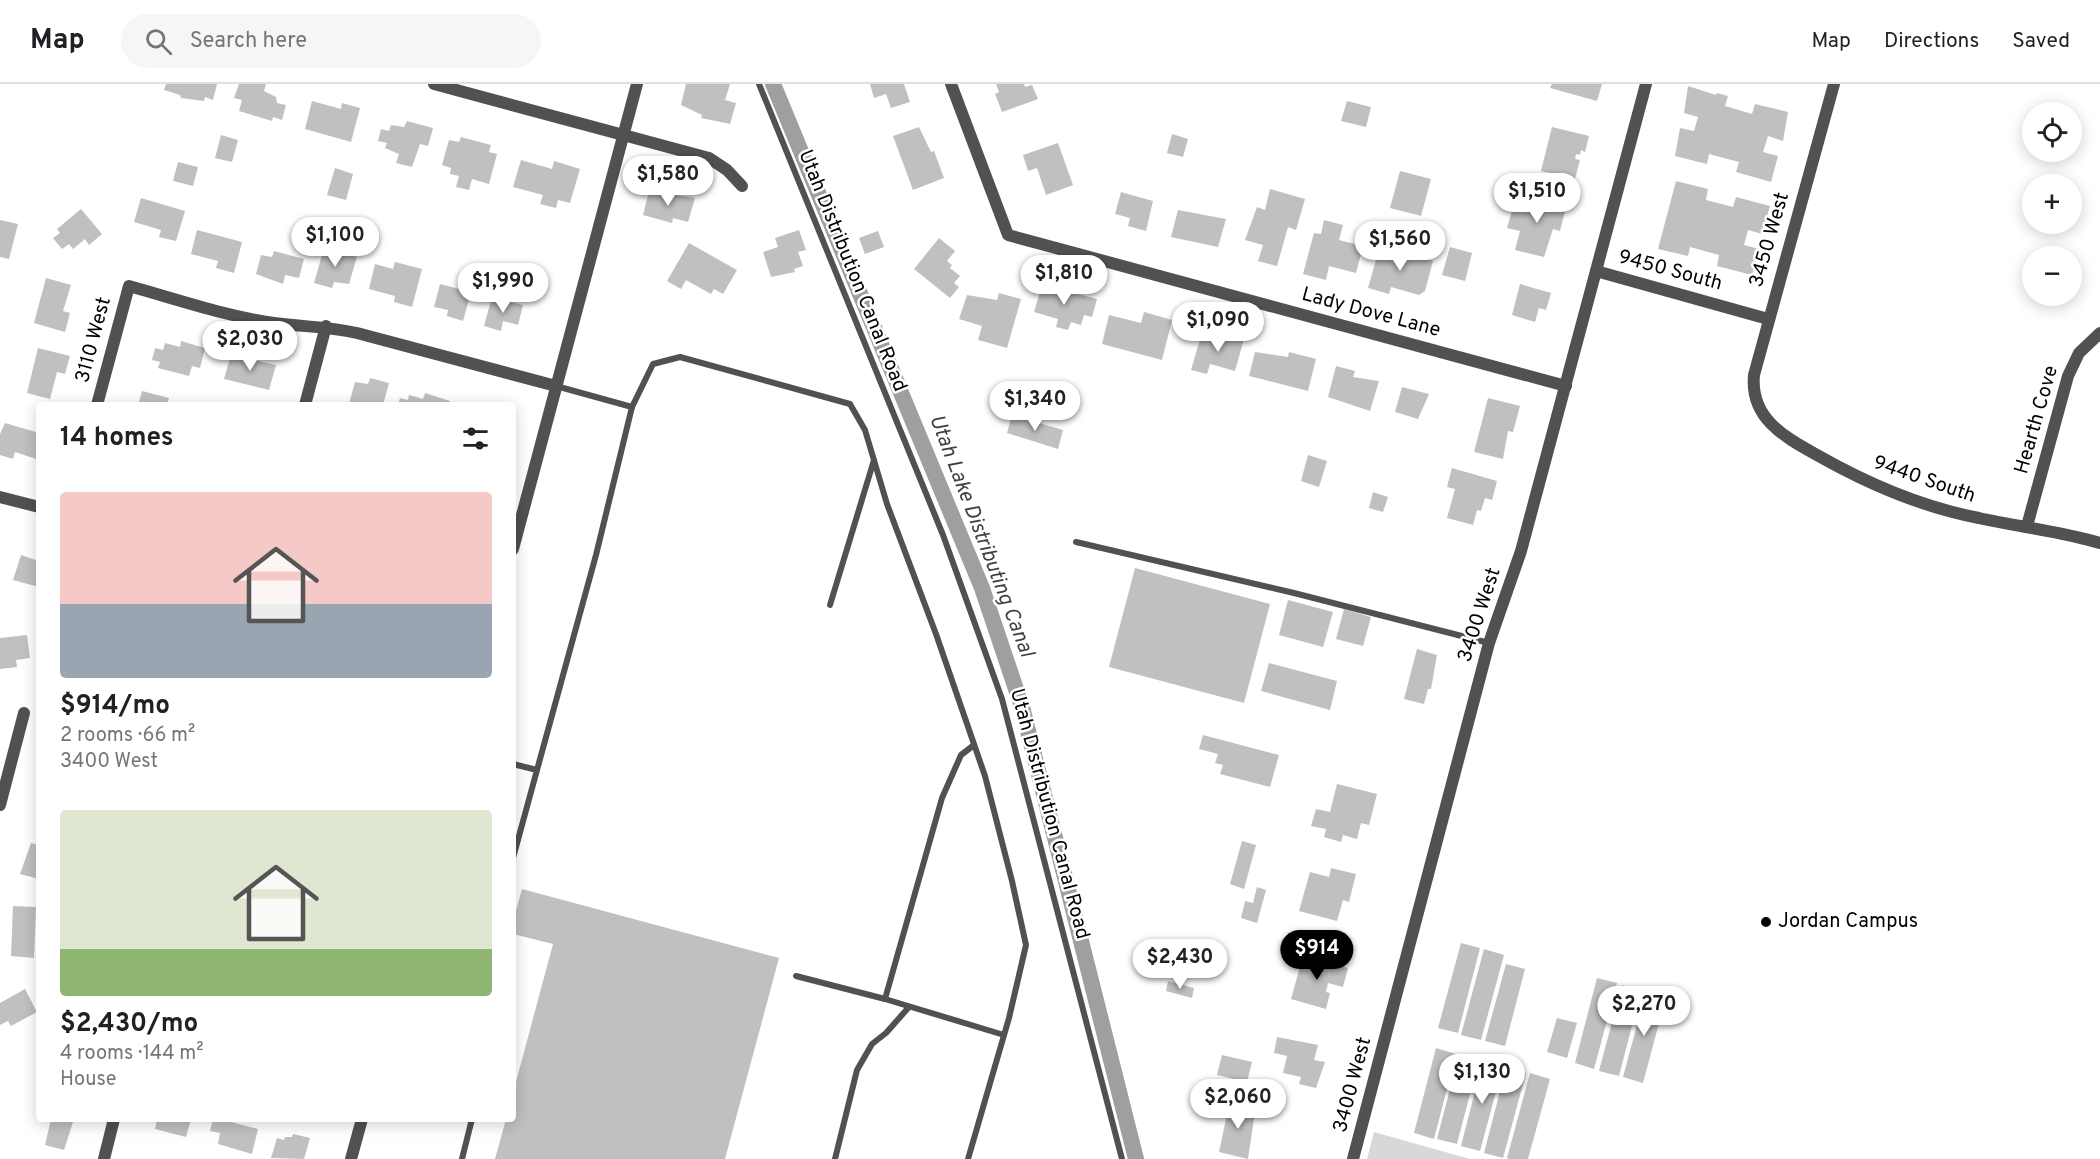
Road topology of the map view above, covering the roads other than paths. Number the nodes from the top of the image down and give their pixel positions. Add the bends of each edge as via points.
1 (434, 84) edge
2 (638, 84) edge
3 (759, 84) edge
4 (951, 84) edge
5 (1646, 84) edge
6 (1834, 84) edge
7 (468, 88) edge
8 (624, 135) junction
9 (742, 186) dead end
10 (1596, 271) junction
11 (1768, 318) junction
12 (326, 326) junction
13 (2100, 333) edge
14 (556, 386) junction
15 (1566, 386) junction
16 (98, 402) edge
17 (305, 402) edge
18 (632, 407) junction
19 (1758, 407) joint
20 (874, 459) junction
21 (0, 497) edge
22 (36, 506) edge
23 (2027, 526) junction
24 (516, 538) edge
25 (1076, 542) dead end
26 (2100, 543) edge
27 (830, 605) dead end
28 (1490, 643) junction
29 (24, 713) dead end
30 (974, 745) junction
31 (516, 765) edge
32 (537, 770) junction
33 (0, 805) edge
34 (516, 847) edge
35 (796, 976) dead end
36 (885, 999) junction
37 (909, 1007) junction
38 (1004, 1035) junction
39 (113, 1122) edge
40 (361, 1122) edge
41 (471, 1122) edge
42 (104, 1159) edge
43 (351, 1159) edge
44 (462, 1159) edge
45 (835, 1159) edge
46 (968, 1159) edge
47 (1122, 1159) edge
48 (1353, 1159) edge

1 - 7 street
2 - 8 street
3 - 47 lane, Utah Distribution Canal Road via 943,535 1002,699
4 - 15 street, Lady Dove Lane via 1008,235
5 - 10 street, 3400 West
6 - 11 street, 3450 West
7 - 8 street
8 - 9 street via 709,158 728,170
8 - 14 street
10 - 11 street, 9450 South
10 - 15 street, 3400 West
11 - 19 street, 3450 West via 1754,375
12 - 14 street
12 - 16 street, 3110 West via 248,318 129,286
12 - 17 street
13 - 23 street, Hearth Cove via 2079,352 2068,376
14 - 18 lane
14 - 24 street
15 - 28 street, 3400 West via 1521,551
18 - 20 lane via 653,364 680,357 850,404 866,430
18 - 32 lane
19 - 23 street, 9440 South via 1776,430 1865,481 1947,511
20 - 27 lane
20 - 30 lane
21 - 22 street
23 - 26 street, 9440 South
25 - 28 lane
28 - 48 street, 3400 West
29 - 33 street
30 - 36 lane via 961,755 942,798
30 - 38 lane via 1026,945
31 - 32 lane
32 - 34 lane
35 - 36 lane
36 - 37 lane
37 - 38 lane
37 - 45 lane via 872,1044 857,1070
38 - 46 lane
39 - 42 street
40 - 43 street
41 - 44 lane

